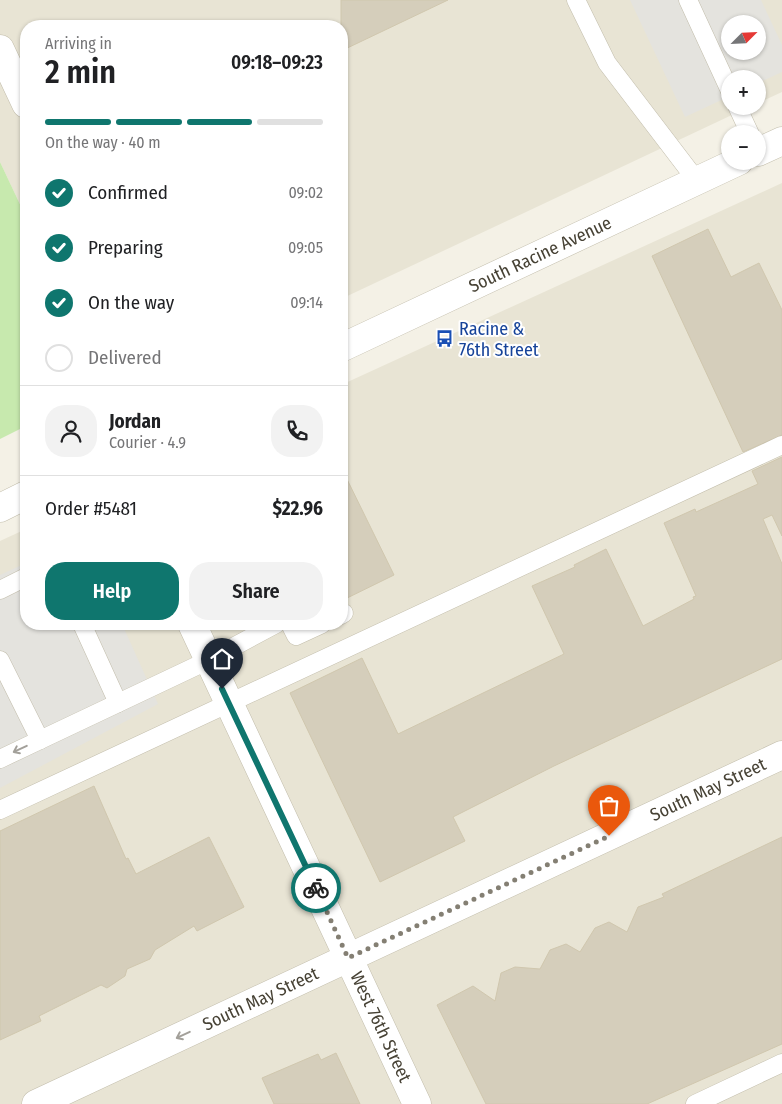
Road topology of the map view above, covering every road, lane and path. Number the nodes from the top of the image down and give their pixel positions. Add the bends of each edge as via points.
1 (576, 0) edge
2 (688, 0) edge
3 (0, 49) edge
4 (721, 72) edge
5 (20, 91) edge
6 (721, 167) edge
7 (696, 181) junction
8 (348, 345) edge
9 (782, 445) edge
10 (20, 498) edge
11 (0, 508) edge
12 (20, 580) edge
13 (0, 590) edge
14 (85, 630) edge
15 (195, 630) edge
16 (265, 630) edge
17 (293, 630) edge
18 (309, 630) edge
19 (0, 660) edge
20 (208, 660) junction
21 (118, 703) junction
22 (229, 704) junction
23 (40, 740) junction
24 (782, 755) edge
25 (0, 759) edge
26 (0, 810) edge
27 (348, 958) junction
28 (782, 1063) edge
29 (36, 1104) edge
30 (417, 1104) edge
31 (695, 1104) edge

1 - 7 lane via 608,63
2 - 4 lane
3 - 5 street
6 - 7 street, South Racine Avenue
7 - 8 street, South Racine Avenue
9 - 22 lane
10 - 11 street
12 - 13 lane
14 - 21 lane
15 - 20 street, West 76th Street
16 - 20 lane
17 - 18 lane via 296,636
19 - 23 lane
20 - 21 lane
20 - 22 street, West 76th Street
21 - 23 lane
22 - 26 lane
22 - 27 street, West 76th Street
23 -> 25 lane
24 - 27 street, South May Street
27 -> 29 street, South May Street
27 - 30 street, West 76th Street
28 - 31 lane

